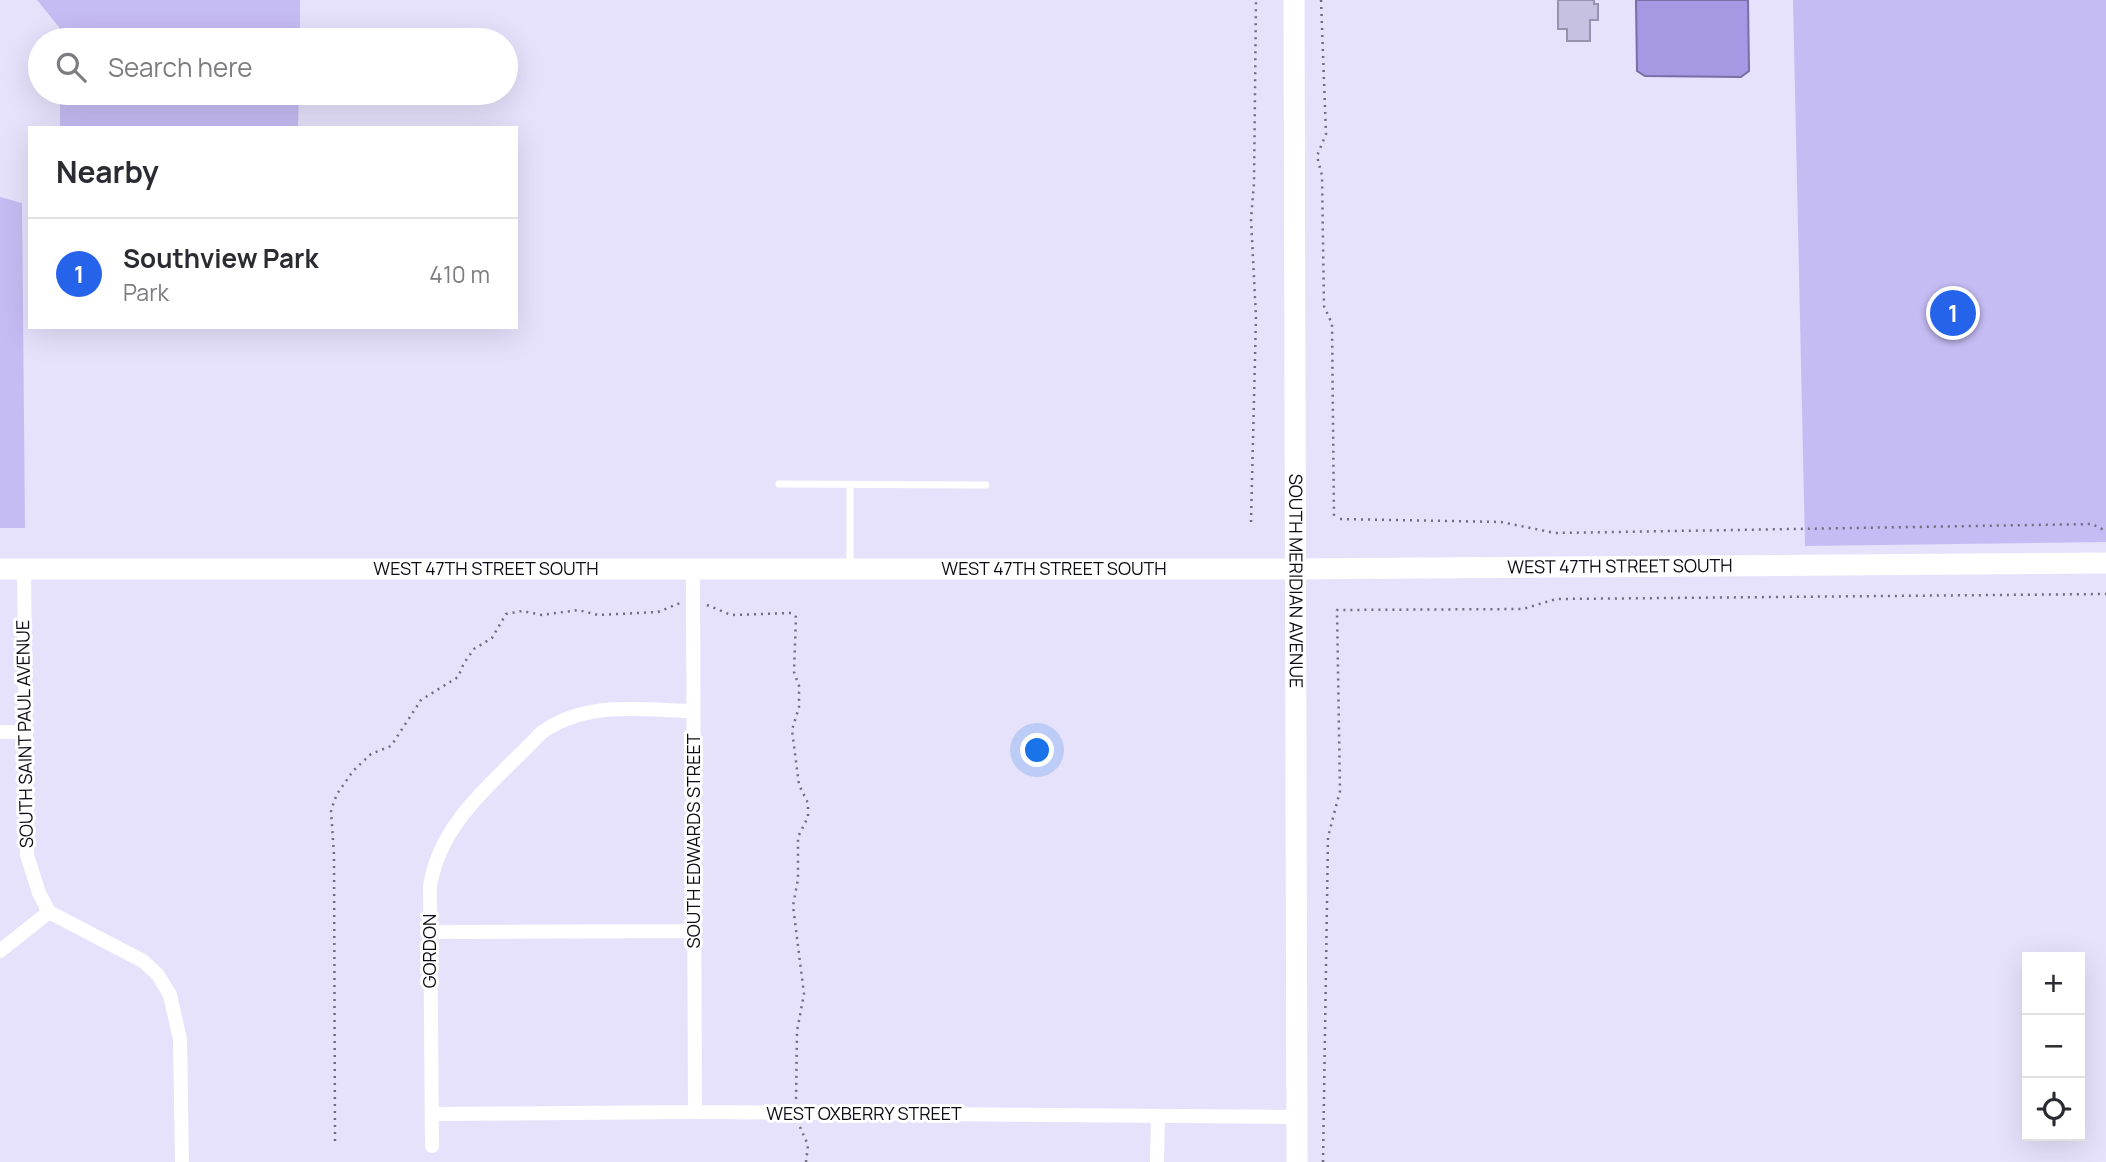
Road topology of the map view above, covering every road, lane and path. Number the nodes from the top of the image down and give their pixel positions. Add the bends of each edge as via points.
1 (1256, 0) edge
2 (1294, 0) edge
3 (1321, 0) edge
4 (779, 484) dead end
5 (850, 485) junction
6 (986, 485) dead end
7 (1334, 519) dead end
8 (1340, 519) dead end
9 (1251, 522) dead end
10 (2106, 531) edge
11 (2106, 563) edge
12 (850, 568) junction
13 (0, 569) edge
14 (24, 569) junction
15 (1297, 569) junction
16 (693, 570) junction
17 (2106, 594) edge
18 (693, 603) junction
19 (693, 711) junction
20 (23, 732) junction
21 (0, 733) edge
22 (49, 912) junction
23 (695, 931) junction
24 (430, 932) junction
25 (0, 951) edge
26 (695, 1112) junction
27 (798, 1113) junction
28 (432, 1114) junction
29 (1158, 1116) junction
30 (1297, 1117) junction
31 (335, 1141) dead end
32 (432, 1146) dead end
33 (182, 1162) edge
34 (806, 1162) edge
35 (1157, 1162) edge
36 (1297, 1162) edge
37 (1323, 1162) edge

1 - 9 path
2 - 15 street, SOUTH MERIDIAN AVENUE
3 - 7 path via 1325,134 1317,156 1322,176 1324,306 1332,324
4 - 5 lane
5 - 6 lane
5 - 12 lane
8 - 10 path via 1501,522 1555,533 2092,524
11 - 15 street, WEST 47TH STREET SOUTH
12 - 15 street, WEST 47TH STREET SOUTH
12 - 16 street, WEST 47TH STREET SOUTH
13 - 14 street, WEST 47TH STREET SOUTH
14 - 16 street, WEST 47TH STREET SOUTH
14 - 20 street, SOUTH SAINT PAUL AVENUE
15 - 30 street, SOUTH MERIDIAN AVENUE
16 - 18 street, SOUTH EDWARDS STREET
17 - 37 path via 1556,599 1522,609 1338,610 1340,791 1328,837
18 - 19 street, SOUTH EDWARDS STREET
18 - 27 path via 731,615 791,613 796,617 794,672 799,708 792,730 799,785 808,803 808,817 798,837 793,906 804,994 797,1031
18 - 31 path via 659,612 506,614 492,638 474,649 458,677 421,700 391,746 371,754 337,794 331,810
19 - 23 street, SOUTH EDWARDS STREET
19 - 24 street, GORDON via 592,710 573,714 541,733 451,828 440,847 430,887
20 - 21 street
20 - 22 street, SOUTH SAINT PAUL AVENUE via 25,847
22 - 25 street
22 - 33 street via 143,961 170,995 180,1039
23 - 24 street
23 - 26 street, SOUTH EDWARDS STREET
24 - 28 street, GORDON
26 - 27 street, WEST OXBERRY STREET
26 - 28 street, WEST OXBERRY STREET
27 - 29 street, WEST OXBERRY STREET
27 - 34 path via 808,1145
28 - 32 street, GORDON
29 - 30 street, WEST OXBERRY STREET
29 - 35 street
30 - 36 street, SOUTH MERIDIAN AVENUE

